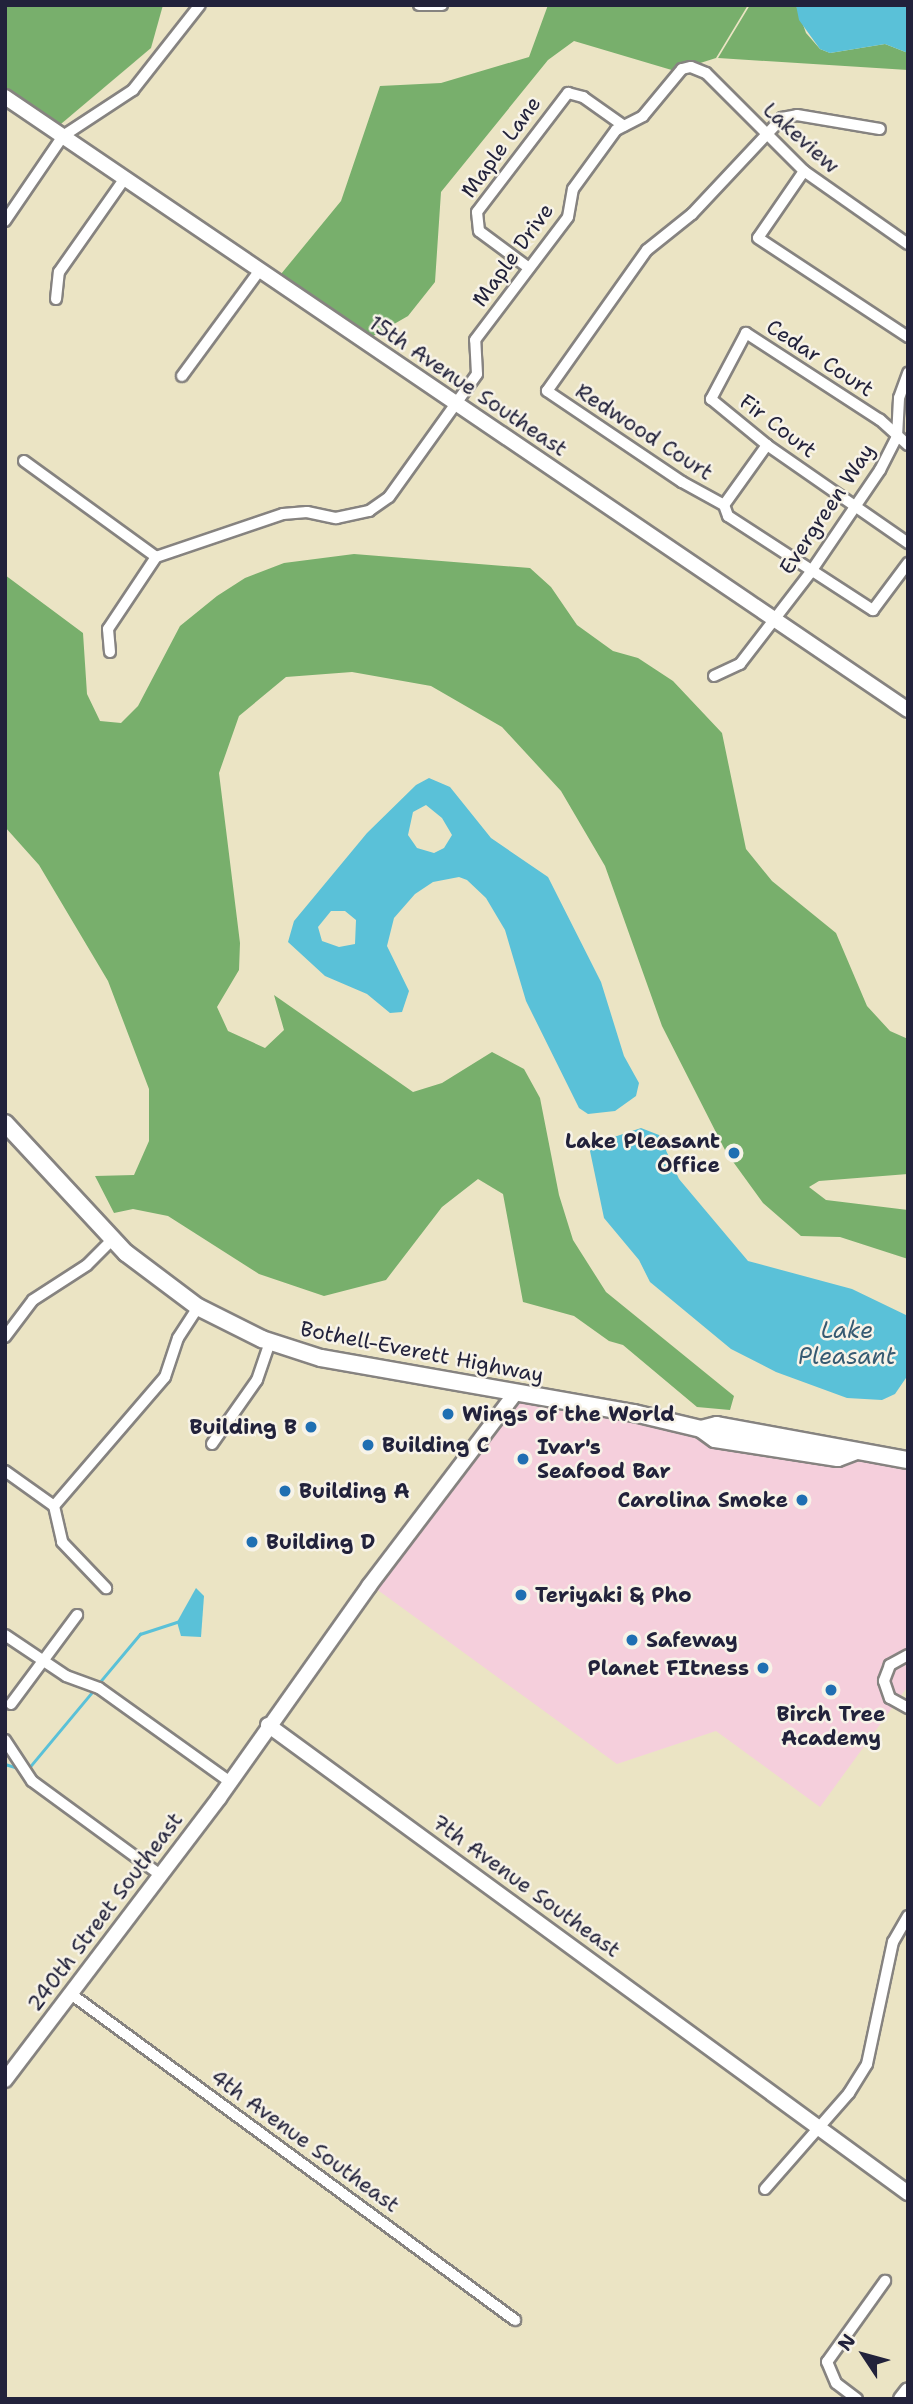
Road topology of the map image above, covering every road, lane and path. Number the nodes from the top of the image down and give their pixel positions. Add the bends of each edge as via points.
1 (200, 5) edge
2 (419, 5) edge
3 (442, 5) edge
4 (673, 76) joint
5 (5, 97) edge
6 (624, 126) junction
7 (880, 129) dead end
8 (766, 135) junction
9 (63, 136) junction
10 (804, 171) junction
11 (125, 178) junction
12 (5, 221) edge
13 (908, 244) edge
14 (529, 268) junction
15 (260, 270) junction
16 (56, 299) dead end
17 (908, 337) edge
18 (908, 373) edge
19 (182, 376) dead end
20 (711, 399) joint
21 (457, 403) junction
22 (897, 437) junction
23 (767, 445) junction
24 (908, 445) edge
25 (24, 461) dead end
26 (724, 505) junction
27 (856, 507) junction
28 (908, 543) edge
29 (156, 556) junction
30 (908, 564) edge
31 (810, 573) junction
32 (773, 619) junction
33 (110, 652) dead end
34 (714, 676) dead end
35 (908, 710) edge
36 (5, 1124) edge
37 (113, 1239) junction
38 (198, 1307) junction
39 (5, 1337) edge
40 (270, 1342) junction
41 (516, 1392) junction
42 (212, 1444) dead end
43 (908, 1460) edge
44 (5, 1472) edge
45 (54, 1506) junction
46 (106, 1588) dead end
47 (76, 1615) dead end
48 (5, 1634) edge
49 (907, 1654) edge
50 (43, 1660) junction
51 (11, 1704) dead end
52 (907, 1709) edge
53 (268, 1726) junction
54 (5, 1740) edge
55 (255, 1743) junction
56 (226, 1779) junction
57 (213, 1801) junction
58 (159, 1874) junction
59 (908, 1916) edge
60 (71, 1994) junction
61 (5, 2080) edge
62 (819, 2128) junction
63 (765, 2189) dead end
64 (908, 2193) edge
65 (885, 2281) dead end
66 (515, 2320) dead end
67 (908, 2390) edge
68 (857, 2399) edge
69 (901, 2399) edge

1 - 9 street via 134,90
2 - 3 street
4 - 6 street, Maple Drive via 643,116
4 - 8 street, Lakeview via 691,67 706,73
5 - 9 street, 15th Avenue Southeast
6 - 14 street, Maple Drive via 616,130 573,189 568,217
6 - 14 street, Maple Lane via 583,97 568,93 477,212 479,231
7 - 8 street via 797,115 782,118
8 - 10 street, Lakeview
8 - 26 street, Redwood Court via 692,214 647,250 547,391
9 - 11 street, 15th Avenue Southeast
9 - 12 street
10 - 13 street, Lakeview
10 - 17 street via 758,238
11 - 15 street, 15th Avenue Southeast
11 - 16 street via 59,272
14 - 21 street, Maple Drive via 475,340 477,374
15 - 19 street
15 - 21 street, 15th Avenue Southeast
18 - 22 street, Evergreen Way via 899,398
20 - 22 street, Cedar Court via 746,333 880,420
20 - 23 street, Fir Court
21 - 29 street, Maple Drive via 389,497 369,511 336,518 307,512 283,514
21 - 32 street, 15th Avenue Southeast
22 - 24 street
22 - 27 street, Evergreen Way
23 - 26 street
23 - 27 street, Fir Court
25 - 29 street
26 - 31 street via 728,516
27 - 28 street, Fir Court
27 - 31 street, Evergreen Way
29 - 33 street via 108,629
30 - 31 street via 873,610
31 - 32 street, Evergreen Way
32 - 34 street, Evergreen Way via 740,664
32 - 35 street, 15th Avenue Southeast
36 - 37 main road, Bothell-Everett Highway
37 - 38 main road, Bothell-Everett Highway via 159,1281
37 - 39 street via 87,1265 33,1300
38 - 40 main road, Bothell-Everett Highway
38 - 45 street via 178,1338 164,1377
40 - 41 main road, Bothell-Everett Highway via 321,1358
40 - 42 street via 257,1380
41 - 43 main road, Bothell-Everett Highway via 701,1429 715,1439 838,1458 856,1451
41 - 53 street, 240th Street Southeast
44 - 45 street
45 - 46 street via 62,1542
47 - 50 street
48 - 50 street
49 - 52 street via 890,1665 884,1681 890,1698
50 - 51 street
50 - 56 street via 66,1676 95,1686
53 - 55 street, 240th Street Southeast
53 - 62 street, 7th Avenue Southeast
54 - 58 street via 22,1767
55 - 56 street, 240th Street Southeast
55 - 57 street, 240th Street Southeast
56 - 57 street, 240th Street Southeast
57 - 58 street, 240th Street Southeast
58 - 60 street, 240th Street Southeast
59 - 62 street via 892,1942 867,2064
60 - 61 street, 240th Street Southeast
60 - 66 street, 4th Avenue Southeast
62 - 63 street
62 - 64 street, 7th Avenue Southeast
65 - 68 street via 827,2362 836,2383
67 - 69 street

